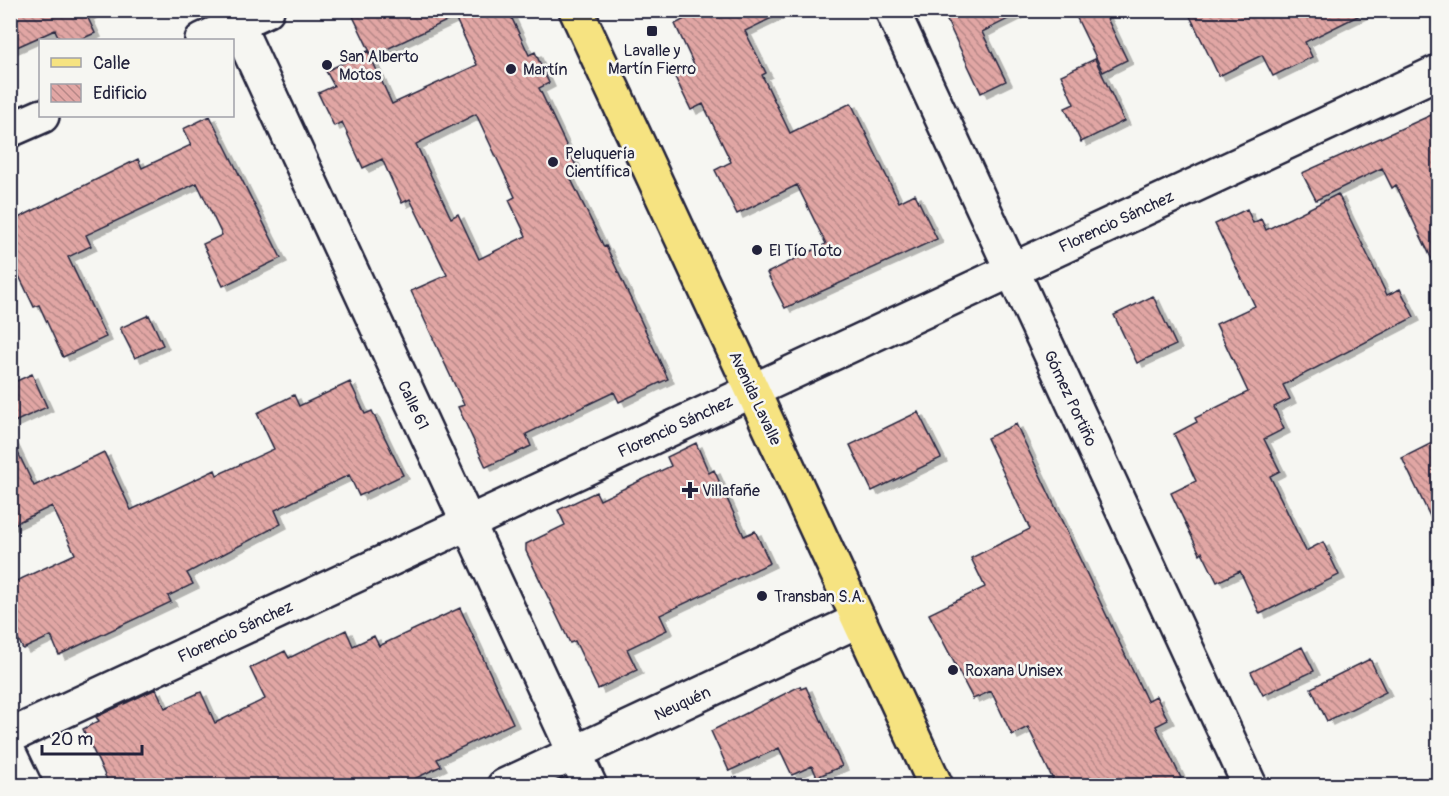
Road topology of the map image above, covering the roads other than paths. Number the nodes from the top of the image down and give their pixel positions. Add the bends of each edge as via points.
1 (267, 10) edge
2 (576, 10) edge
3 (892, 10) edge
4 (237, 24) junction
5 (204, 39) edge
6 (1438, 72) edge
7 (40, 117) edge
8 (10, 130) edge
9 (1012, 270) junction
10 (752, 390) junction
11 (468, 522) junction
12 (859, 620) junction
13 (10, 735) edge
14 (575, 753) junction
15 (10, 755) edge
16 (25, 786) edge
17 (504, 786) edge
18 (590, 786) edge
19 (936, 786) edge
20 (1250, 786) edge

1 - 4 street
2 - 10 main road, Avenida Lavalle
3 - 9 street, Gómez Portiño
4 - 5 street
4 - 11 street, Calle 61
6 - 9 street, Florencio Sánchez
7 - 8 street
9 - 10 street, Florencio Sánchez
9 - 20 street, Gómez Portiño
10 - 11 street, Florencio Sánchez
10 - 12 main road, Avenida Lavalle
11 - 13 street, Florencio Sánchez
11 - 14 street, Calle 61
12 - 14 street, Neuquén
12 - 19 main road, Avenida Lavalle
14 - 17 street, Neuquén
14 - 18 street, Calle 61
15 - 16 street

